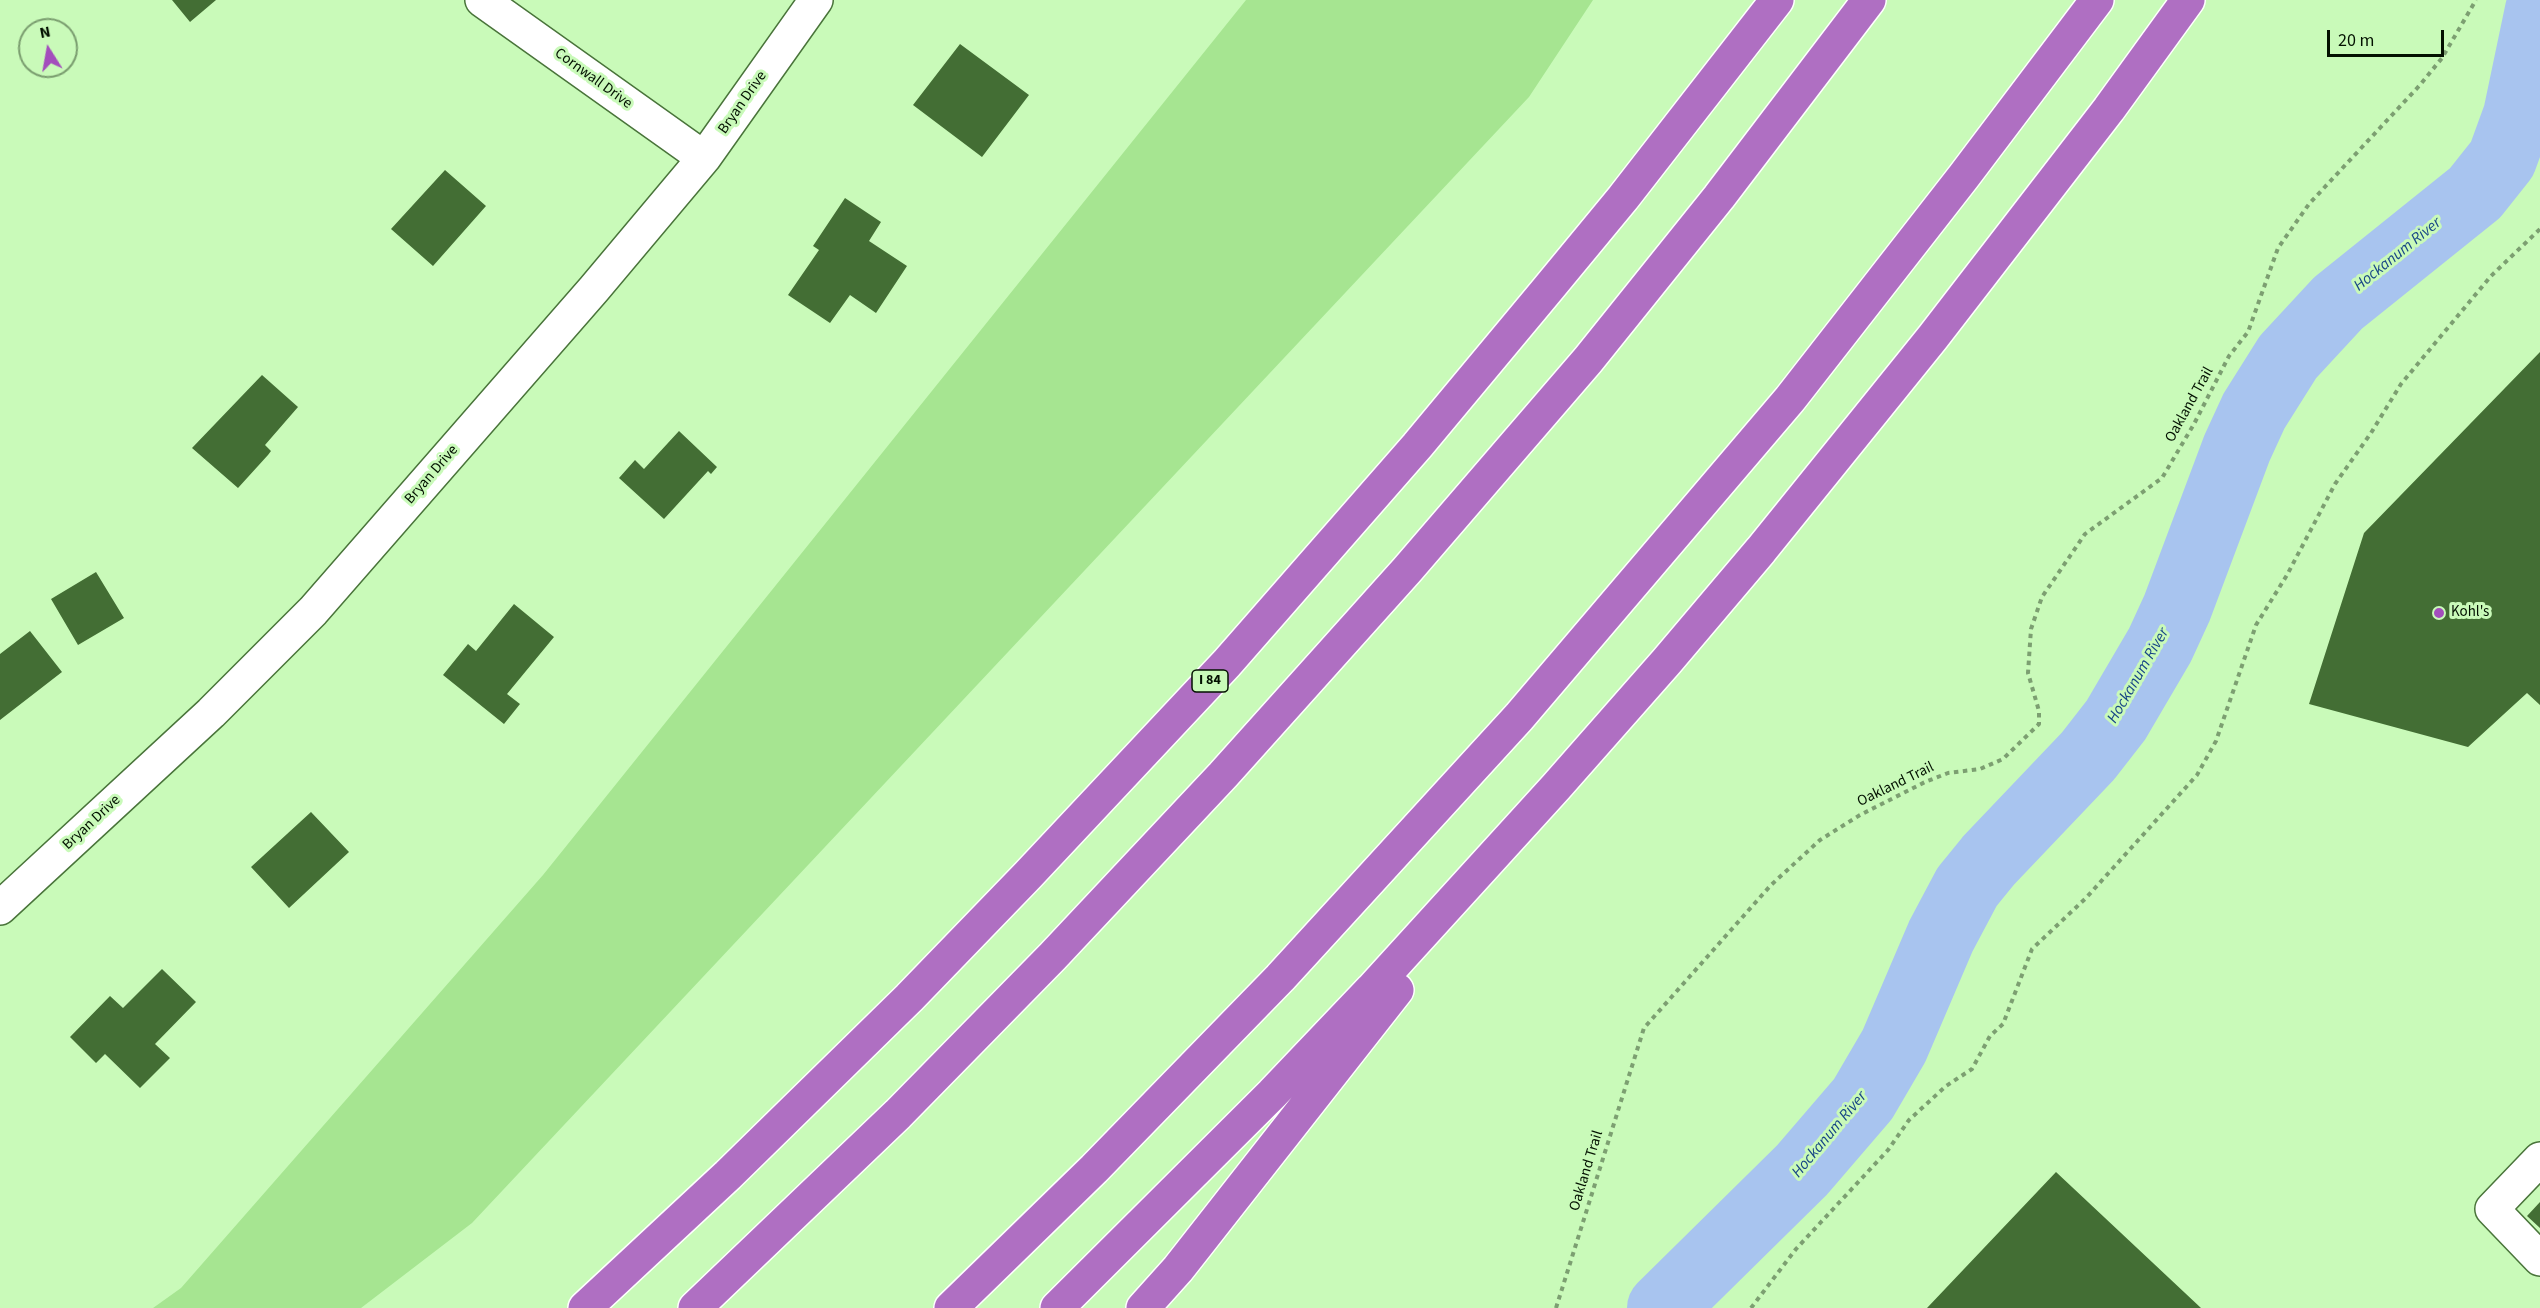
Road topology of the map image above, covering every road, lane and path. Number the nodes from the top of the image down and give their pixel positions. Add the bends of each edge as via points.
1 (482, 0) edge
2 (816, 0) edge
3 (1777, 0) edge
4 (1869, 0) edge
5 (2097, 0) edge
6 (2188, 0) edge
7 (2476, 0) edge
8 (704, 158) junction
9 (2540, 229) edge
10 (1557, 787) junction
11 (0, 908) edge
12 (2540, 1158) edge
13 (2540, 1258) edge
14 (585, 1308) edge
15 (695, 1308) edge
16 (951, 1308) edge
17 (1058, 1308) edge
18 (1143, 1308) edge
19 (1556, 1308) edge
20 (1750, 1308) edge

1 - 8 street, Cornwall Drive
2 - 8 street, Bryan Drive
3 - 14 highway, I 84 via 1547,290 1227,663 901,1005
4 - 15 highway via 1588,360 1223,775 1053,957
5 - 16 highway via 1790,399 1519,717 1239,1021
6 - 10 highway via 2031,212 1847,446
7 - 19 path, Oakland Trail via 2442,58 2309,204 2278,248 2248,332 2229,356 2162,478 2085,534 2042,597 2031,629 2028,673 2039,724 2003,759 1980,769 1948,773 1925,782 1820,840 1771,885 1644,1028
8 - 11 street, Bryan Drive via 313,611 211,713
9 - 20 path via 2491,276 2401,384 2335,484 2256,625 2216,741 2197,776 2086,898 2032,949 2003,1024 1990,1036 1972,1069 1946,1086 1909,1120 1888,1150 1796,1249
10 - 17 highway via 1280,1086
10 - 18 highway via 1178,1269
12 - 13 street via 2492,1209

